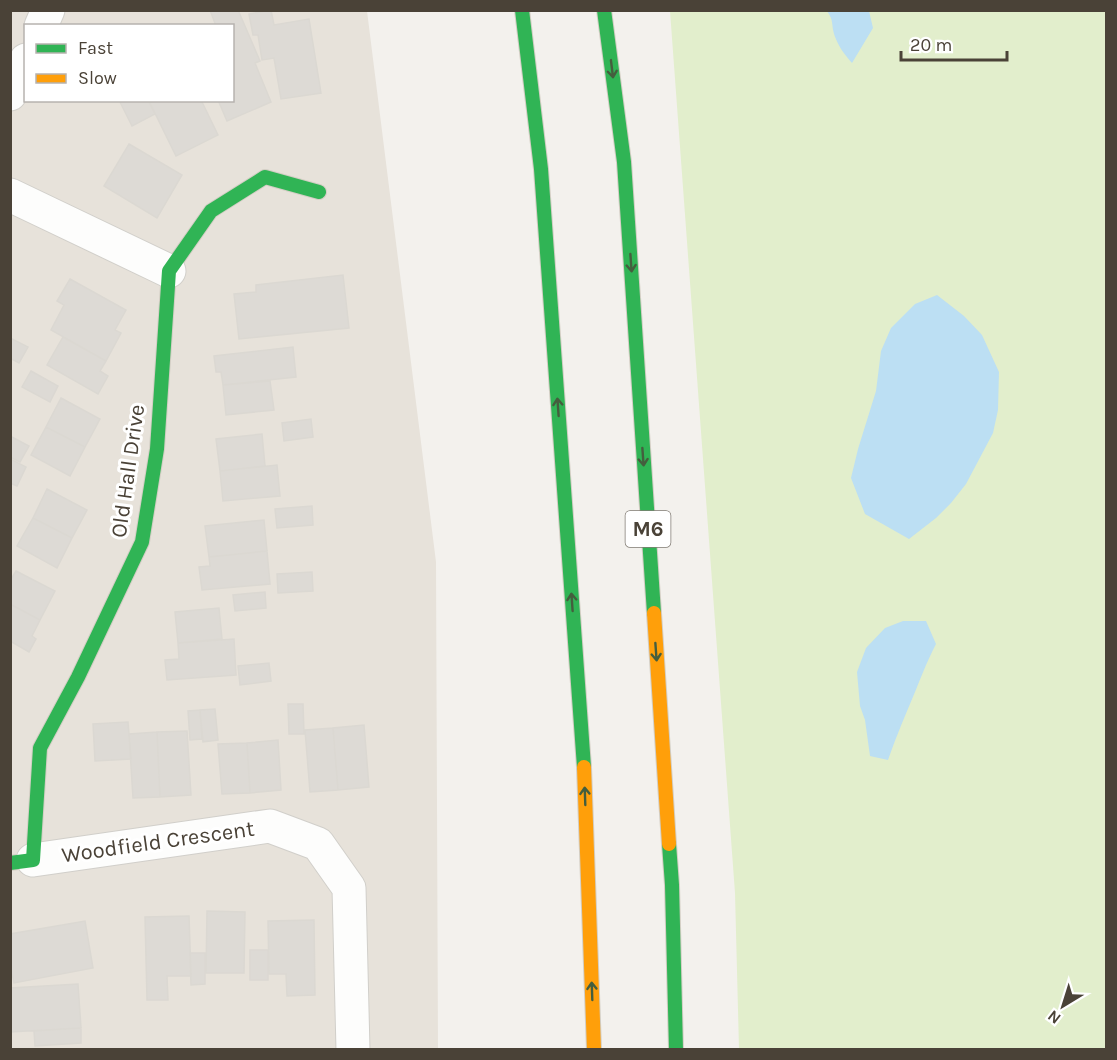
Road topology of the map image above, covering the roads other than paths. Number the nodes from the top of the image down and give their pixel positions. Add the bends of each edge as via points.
1 (48, 10) edge
2 (522, 10) edge
3 (604, 10) edge
4 (42, 24) edge
5 (24, 64) edge
6 (10, 94) edge
7 (319, 192) dead end
8 (10, 195) edge
9 (169, 271) junction
10 (22, 862) edge
11 (353, 1050) edge
12 (594, 1050) edge
13 (676, 1050) edge

1 - 4 street
12 -> 2 main road via 585,776 541,169
3 -> 13 main road, M6 via 624,162 672,885
5 - 6 street
7 - 9 main road via 265,177 211,211
8 - 9 street
9 - 10 main road, Old Hall Drive via 157,449 142,542 40,748
10 - 11 street, Woodfield Crescent via 270,826 318,844 349,888

